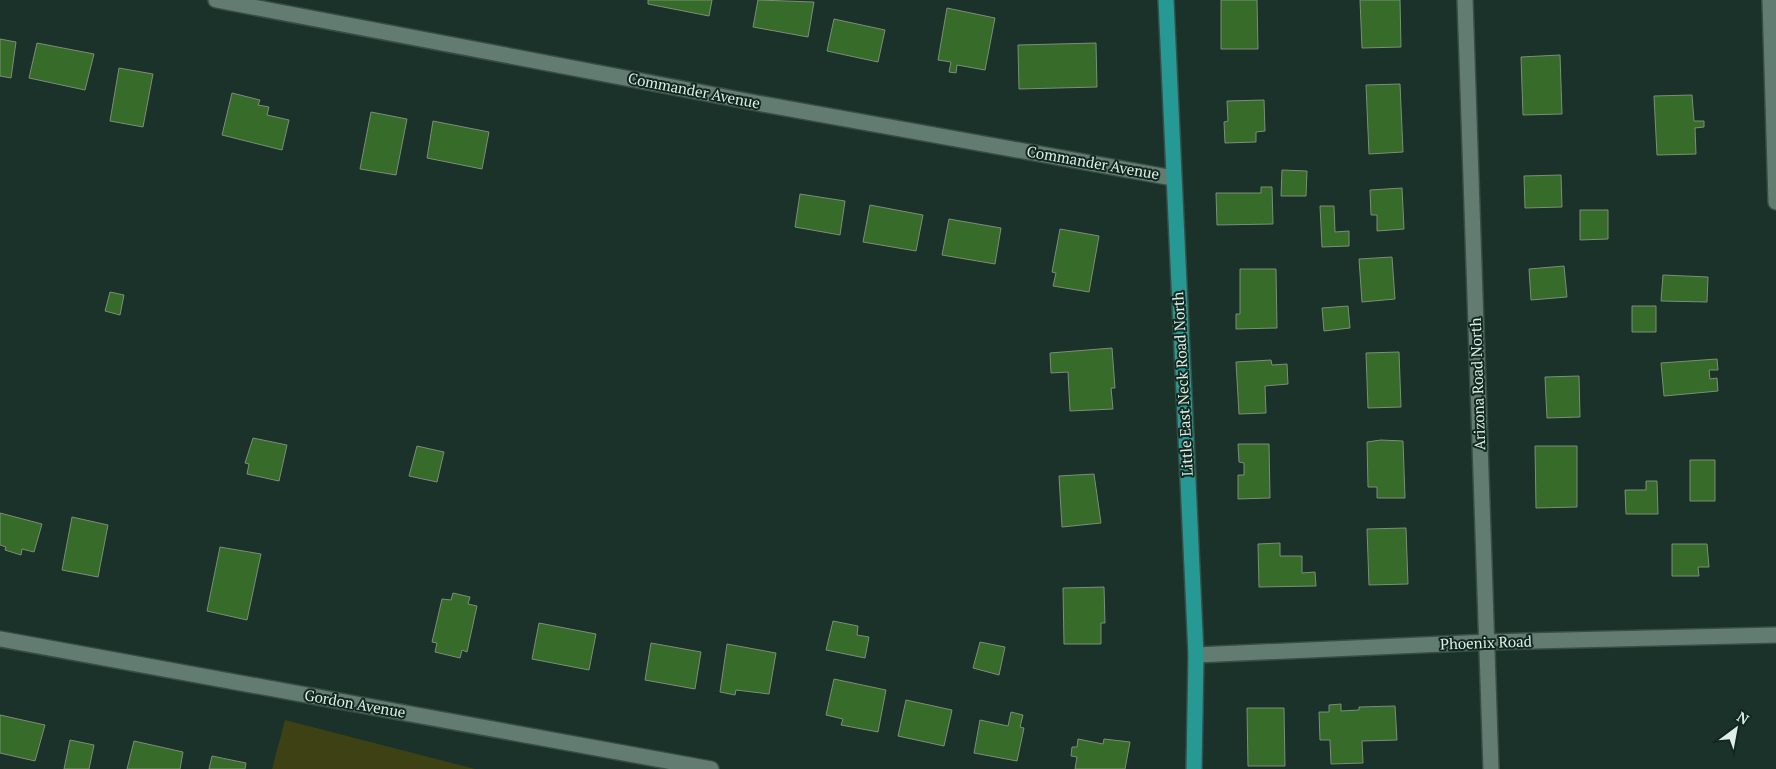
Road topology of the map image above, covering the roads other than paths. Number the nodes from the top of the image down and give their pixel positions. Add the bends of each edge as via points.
1 (216, 0) edge
2 (1166, 0) edge
3 (1465, 0) edge
4 (1770, 0) edge
5 (1173, 178) junction
6 (1776, 202) edge
7 (1776, 635) edge
8 (0, 639) edge
9 (1488, 642) junction
10 (1196, 655) junction
11 (711, 769) edge
12 (1194, 769) edge
13 (1490, 769) edge

1 - 5 street, Commander Avenue
2 - 5 main road, Little East Neck Road North
3 - 9 street, Arizona Road North
4 - 6 street
5 - 10 main road, Little East Neck Road North
7 - 9 street, Phoenix Road
8 - 11 street, Gordon Avenue
9 - 10 street, Phoenix Road
9 - 13 street, Arizona Road North
10 - 12 main road, Little East Neck Road North

